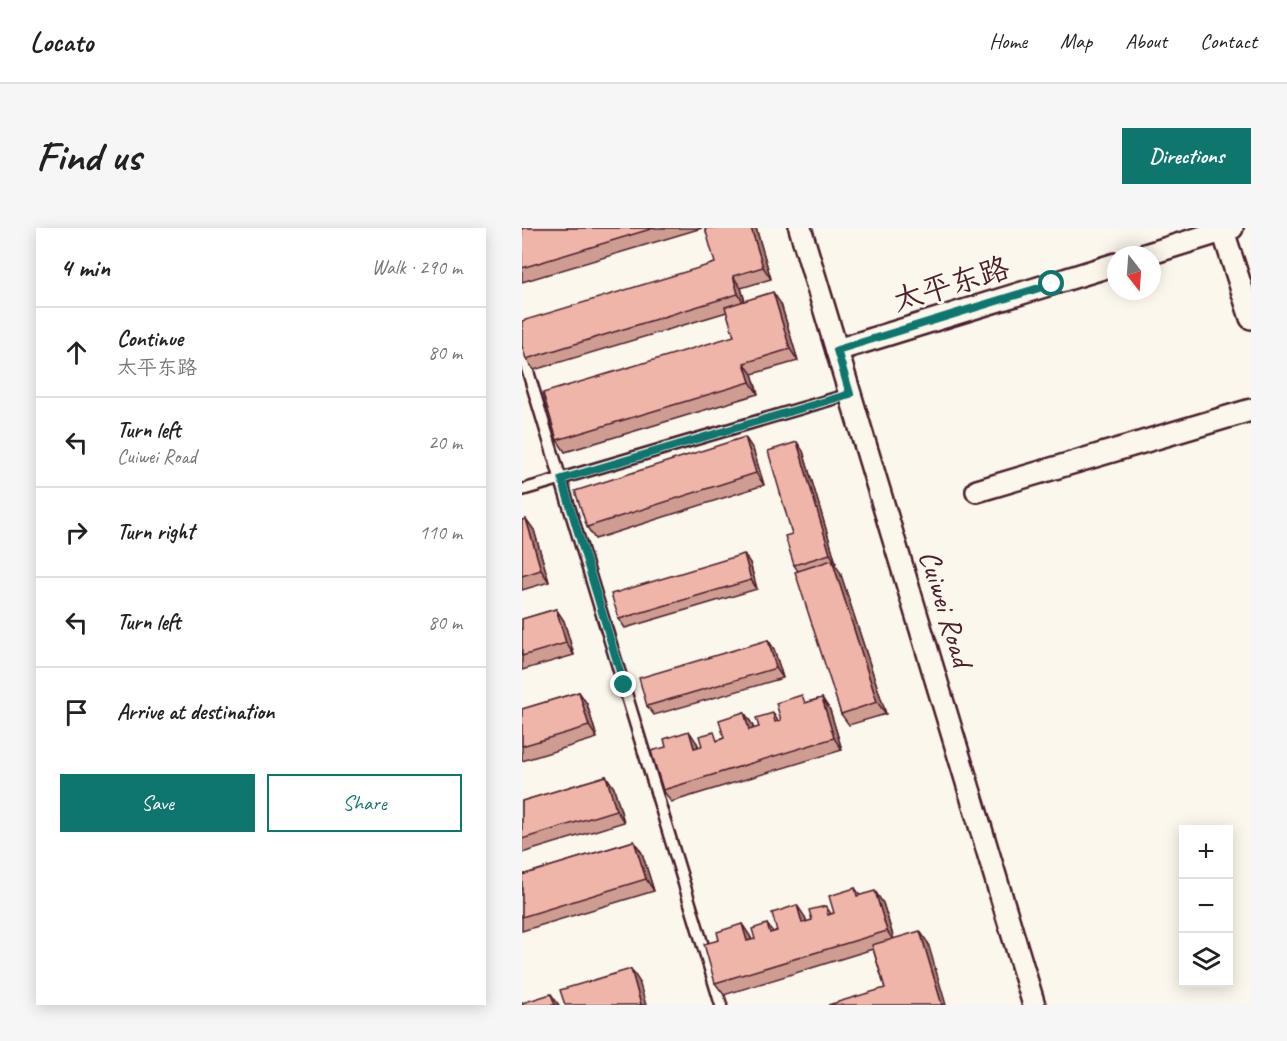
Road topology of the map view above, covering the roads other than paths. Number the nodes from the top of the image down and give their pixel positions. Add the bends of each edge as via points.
1 (800, 228) edge
2 (1228, 229) edge
3 (1161, 250) edge
4 (1107, 267) edge
5 (1251, 318) edge
6 (837, 350) junction
7 (522, 352) edge
8 (850, 394) junction
9 (1251, 410) edge
10 (562, 479) junction
11 (522, 490) edge
12 (977, 491) dead end
13 (721, 1005) edge
14 (1034, 1005) edge

1 - 6 street, Cuiwei Road
2 - 3 street
2 - 5 street
4 - 6 street, 太平东路
6 - 8 street, Cuiwei Road
7 - 10 lane
8 - 10 lane
8 - 14 street, Cuiwei Road
9 - 12 street
10 - 11 lane
10 - 13 lane

